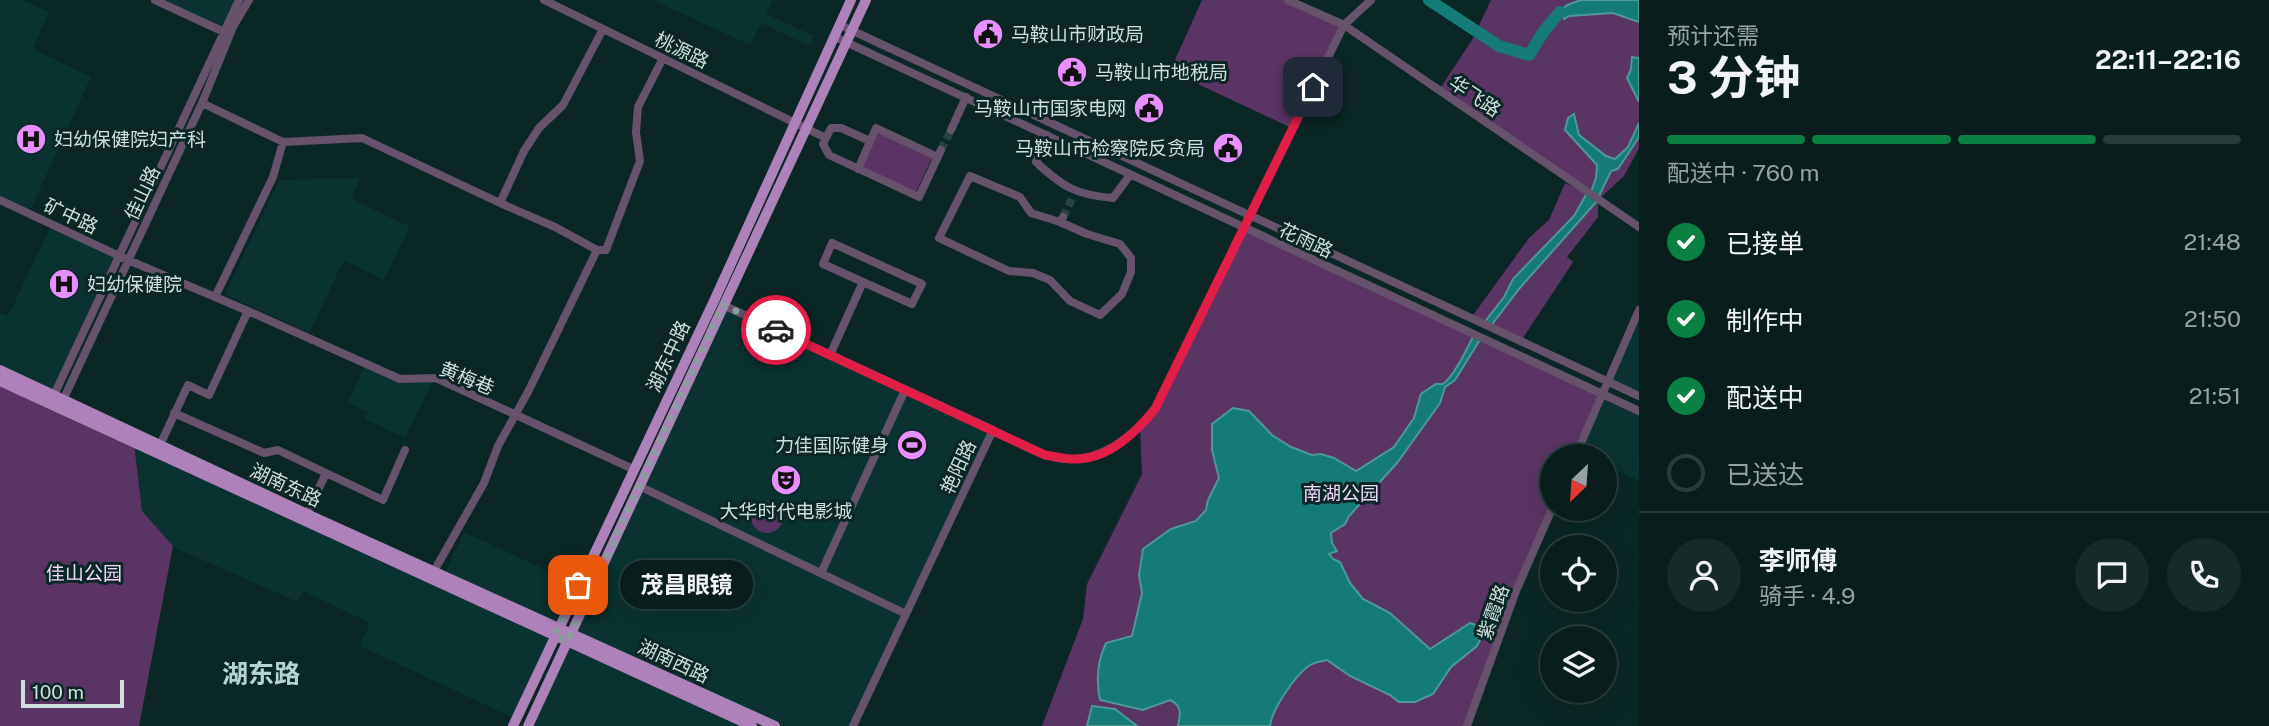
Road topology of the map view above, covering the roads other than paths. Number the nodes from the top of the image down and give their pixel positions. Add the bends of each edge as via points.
1 (155, 0) edge
2 (239, 0) edge
3 (249, 0) edge
4 (544, 0) edge
5 (851, 0) edge
6 (866, 0) edge
7 (1288, 0) edge
8 (1371, 0) edge
9 (840, 25) junction
10 (1344, 25) junction
11 (233, 27) junction
12 (603, 29) junction
13 (852, 31) junction
14 (224, 32) junction
15 (835, 37) junction
16 (847, 43) junction
17 (663, 58) junction
18 (966, 97) junction
19 (202, 103) junction
20 (795, 124) junction
21 (806, 129) junction
22 (951, 130) tunnel mouth
23 (1046, 135) junction
24 (826, 138) junction
25 (870, 141) junction
26 (283, 142) junction
27 (858, 169) junction
28 (1130, 174) junction
29 (0, 200) edge
30 (500, 203) junction
31 (1249, 215) junction
32 (1062, 220) joint
33 (1639, 227) edge
34 (1242, 228) junction
35 (597, 250) junction
36 (120, 256) junction
37 (128, 260) junction
38 (863, 282) junction
39 (215, 297) junction
40 (723, 305) junction
41 (248, 310) junction
42 (1639, 310) edge
43 (830, 355) junction
44 (0, 370) edge
45 (0, 381) edge
46 (1608, 382) junction
47 (905, 390) junction
48 (1603, 395) junction
49 (1639, 396) edge
50 (59, 397) junction
51 (1639, 411) edge
52 (174, 413) junction
53 (515, 415) junction
54 (993, 430) junction
55 (1581, 444) edge
56 (160, 445) junction
57 (405, 450) dead end
58 (634, 469) junction
59 (326, 473) junction
60 (639, 486) junction
61 (307, 514) junction
62 (1546, 522) edge
63 (434, 571) junction
64 (821, 573) junction
65 (906, 614) junction
66 (557, 631) junction
67 (570, 637) junction
68 (513, 726) edge
69 (528, 726) edge
70 (752, 726) edge
71 (775, 726) edge
72 (853, 726) edge
73 (1467, 726) edge

1 - 14 street
2 - 14 street, 佳山路
3 - 11 street, 佳山路
4 - 12 street, 桃源路
5 - 9 main road, 湖东中路
6 - 13 main road, 湖东中路
7 - 10 street, 华飞路
8 - 10 street, 艳阳路
9 - 13 street
9 - 15 main road, 湖东中路
10 - 31 street, 艳阳路
10 - 33 street, 华飞路
11 - 14 street
11 - 19 street, 佳山路
12 - 17 street, 桃源路
12 - 30 street via 563,105 524,151
13 - 16 main road, 湖东中路
13 - 31 street
14 - 36 street, 佳山路
15 - 16 street, 花雨路
15 - 20 main road, 湖东中路
16 - 18 street, 花雨路
16 - 21 main road, 湖东中路
17 - 20 street, 桃源路
17 - 35 street via 638,107 640,161 606,250
18 - 22 street
18 - 23 street, 花雨路
19 - 26 street
19 - 37 street, 佳山路
20 - 21 street, 桃源路
20 - 58 main road, 湖东中路
21 - 24 street, 桃源路
21 - 40 main road, 湖东中路
23 - 28 street, 花雨路
23 - 28 street via 1036,162 1074,194 1113,198
24 - 25 street via 831,128 841,128
24 - 27 street via 823,145 829,155
25 - 27 street
25 - 27 street via 876,128 940,153 919,197
26 - 30 street via 362,138
26 - 39 street via 273,177
28 - 34 street, 花雨路
29 - 36 street, 矿中路
30 - 35 street
31 - 34 street, 艳阳路
31 - 46 street
32 - 32 street via 1031,213 1020,197 970,176 939,238 1009,271 1050,280 1070,301 1100,315 1122,294 1131,258 1120,244
34 - 48 street, 花雨路
34 - 54 street, 艳阳路 via 1155,409 1140,427 1107,451 1078,459 1045,455
35 - 53 street
36 - 37 street, 矿中路
36 - 50 street, 佳山路
37 - 39 street
37 - 50 street, 佳山路
38 - 38 street via 912,304 922,284 832,243 823,264
38 - 43 street
39 - 41 street, 黄梅巷
40 - 43 street
40 - 60 main road, 湖东中路
41 - 52 street via 209,395 188,385
41 - 53 street, 黄梅巷 via 400,379 436,378
42 - 46 street
43 - 47 street
44 - 50 main road, 湖南东路
45 - 66 main road
46 - 48 street
46 - 49 street
47 - 54 street
47 - 64 street
48 - 51 street, 花雨路
48 - 55 street
50 - 56 main road, 湖南东路
52 - 56 street
52 - 59 street via 264,453 278,450
53 - 58 street, 黄梅巷
53 - 63 street via 484,483
54 - 65 street, 艳阳路
56 - 61 main road, 湖南东路
57 - 59 street via 383,500
58 - 66 main road, 湖东中路
59 - 61 street
60 - 64 street
60 - 67 main road, 湖东中路
61 - 63 main road, 湖南东路
62 - 73 street, 紫霞路
63 - 66 main road, 湖南东路
64 - 65 street
65 - 72 street, 艳阳路
66 - 67 main road
66 - 68 main road, 湖东中路
67 - 69 main road, 湖东中路
67 - 70 main road, 湖南西路
67 - 71 main road, 湖南西路

